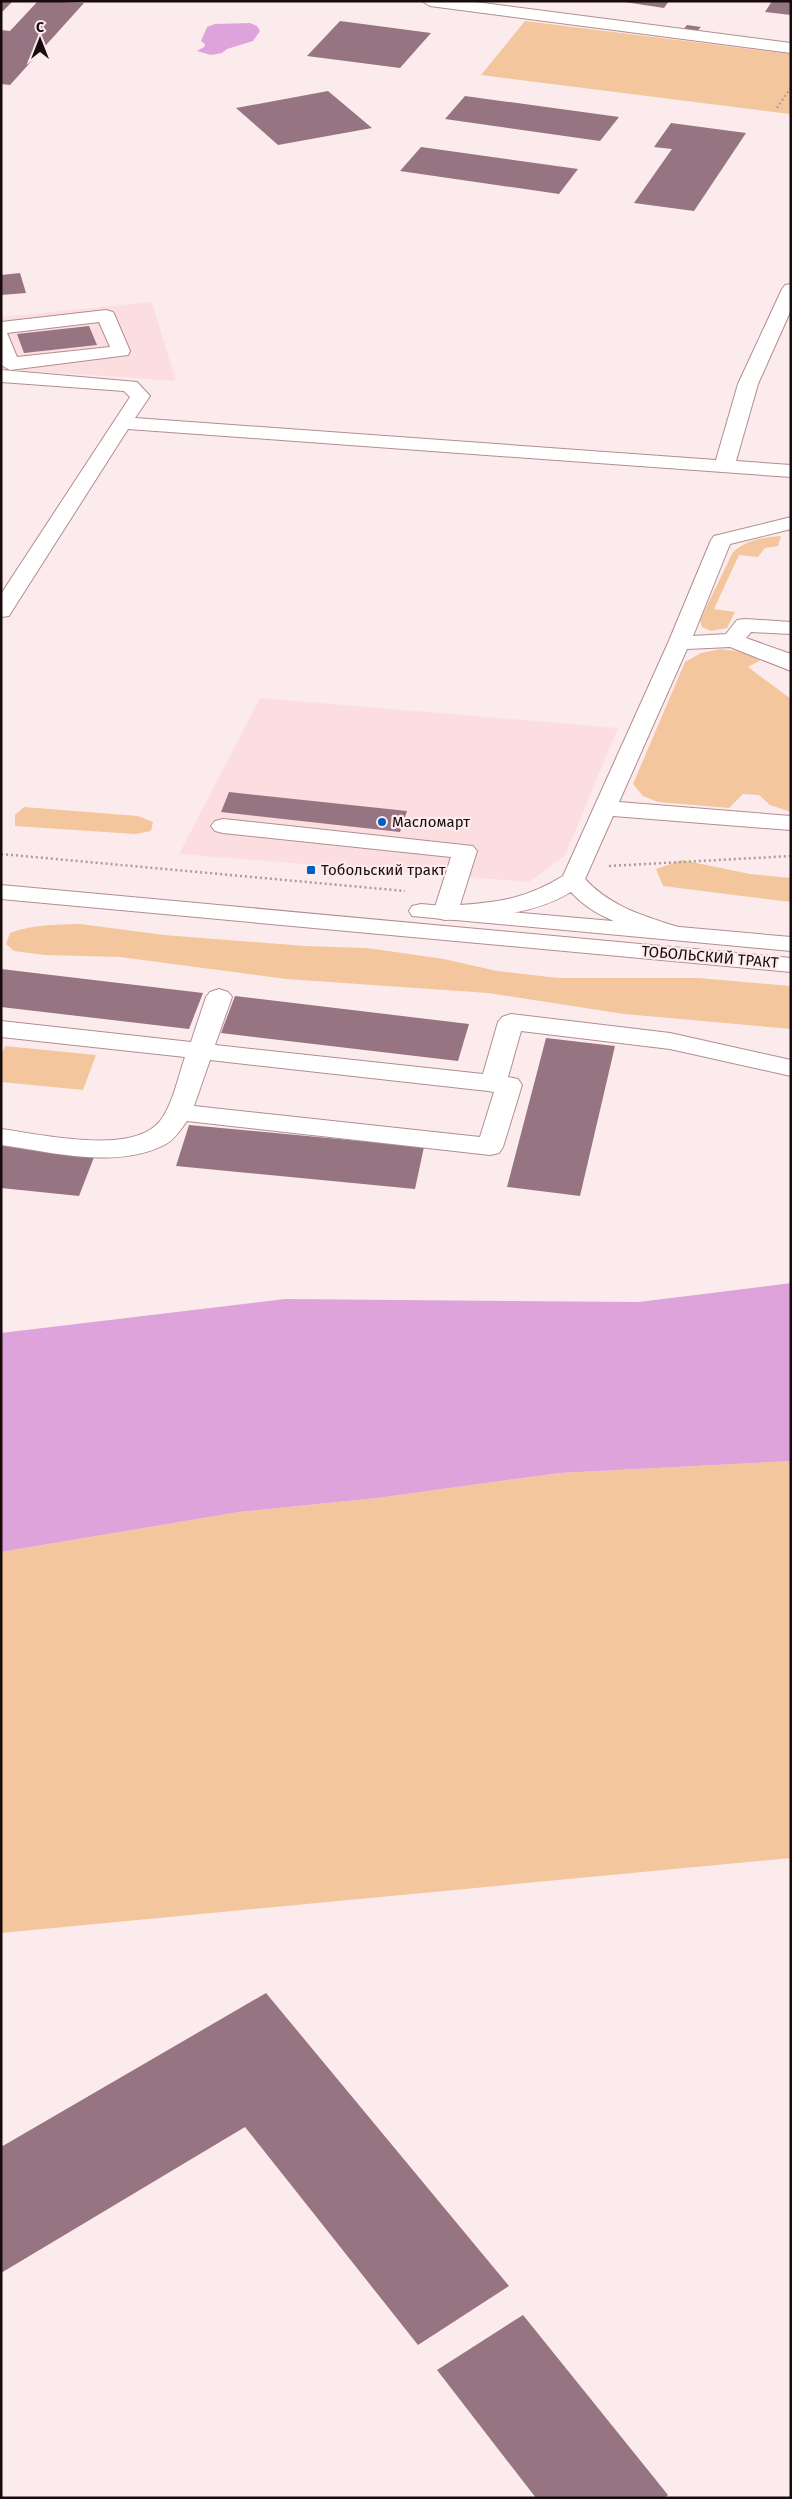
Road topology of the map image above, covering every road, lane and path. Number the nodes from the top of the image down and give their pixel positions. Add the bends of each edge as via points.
1 (430, 1) edge
2 (791, 48) edge
3 (791, 87) edge
4 (777, 108) dead end
5 (791, 289) edge
6 (1, 328) edge
7 (1, 337) edge
8 (12, 372) edge
9 (122, 423) junction
10 (724, 467) junction
11 (791, 471) edge
12 (791, 523) edge
13 (1, 611) edge
14 (791, 628) edge
15 (732, 640) junction
16 (679, 643) junction
17 (791, 665) edge
18 (605, 808) junction
19 (791, 823) edge
20 (223, 826) dead end
21 (1, 854) edge
22 (791, 856) edge
23 (1, 872) edge
24 (577, 872) junction
25 (1, 892) edge
26 (448, 904) junction
27 (672, 933) junction
28 (791, 944) edge
29 (791, 965) edge
30 (219, 997) dead end
31 (1, 1030) edge
32 (199, 1052) junction
33 (791, 1068) edge
34 (493, 1084) junction
35 (179, 1112) junction
36 (1, 1137) edge

1 - 2 street
3 - 4 path
5 - 10 street via 745,391
6 - 8 street via 106,316 122,351
7 - 8 street
8 - 9 street via 130,386 140,396
9 - 10 street
9 - 13 street
10 - 11 street
12 - 16 street via 721,540
14 - 15 street via 745,625
15 - 16 street
15 - 17 street
16 - 18 street
18 - 19 street
18 - 24 street
20 - 26 street via 465,851
21 - 26 path
22 - 24 path
23 - 26 street, ТОБОЛЬСКИЙ ТРАКТ
24 - 26 street via 550,895 512,908
24 - 27 street via 591,900 621,916
25 - 29 street, ТОБОЛЬСКИЙ ТРАКТ
26 - 27 street, ТОБОЛЬСКИЙ ТРАКТ
27 - 28 street, ТОБОЛЬСКИЙ ТРАКТ
30 - 32 street
31 - 32 street
32 - 34 street
32 - 35 street
33 - 34 street via 670,1041 510,1022
34 - 35 street via 509,1085 490,1147
35 - 36 street via 170,1128 156,1139 118,1150

